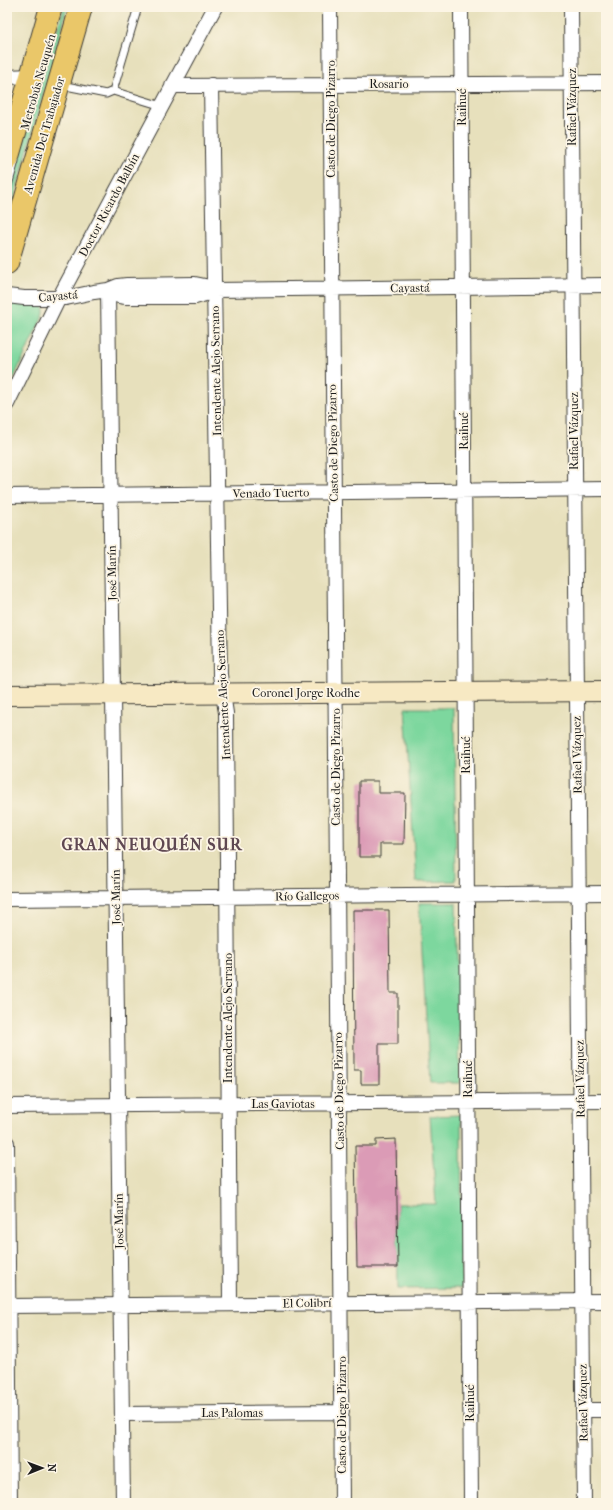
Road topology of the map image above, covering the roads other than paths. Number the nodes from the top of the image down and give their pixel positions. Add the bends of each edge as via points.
1 (51, 7) edge
2 (81, 7) edge
3 (138, 7) edge
4 (215, 7) edge
5 (330, 7) edge
6 (461, 7) edge
7 (571, 7) edge
8 (31, 76) junction
9 (7, 77) edge
10 (572, 83) junction
11 (606, 83) edge
12 (59, 84) junction
13 (330, 84) junction
14 (462, 84) junction
15 (211, 85) junction
16 (172, 86) junction
17 (113, 91) junction
18 (162, 106) junction
19 (13, 156) edge
20 (7, 189) edge
21 (7, 263) edge
22 (606, 285) edge
23 (573, 286) junction
24 (463, 287) junction
25 (332, 289) junction
26 (108, 290) junction
27 (214, 290) junction
28 (7, 296) edge
29 (59, 298) junction
30 (7, 404) edge
31 (574, 489) junction
32 (606, 489) edge
33 (464, 491) junction
34 (334, 492) junction
35 (217, 494) junction
36 (111, 495) junction
37 (7, 496) edge
38 (606, 690) edge
39 (576, 691) junction
40 (336, 692) junction
41 (466, 692) junction
42 (223, 693) junction
43 (113, 694) junction
44 (7, 695) edge
45 (606, 893) edge
46 (578, 894) junction
47 (467, 895) junction
48 (337, 896) junction
49 (228, 897) junction
50 (7, 898) edge
51 (116, 898) junction
52 (468, 1102) junction
53 (580, 1102) junction
54 (606, 1102) edge
55 (339, 1103) junction
56 (229, 1104) junction
57 (118, 1105) junction
58 (7, 1106) edge
59 (7, 1142) edge
60 (582, 1301) junction
61 (606, 1301) edge
62 (470, 1302) junction
63 (341, 1303) junction
64 (230, 1304) junction
65 (120, 1305) junction
66 (8, 1306) edge
67 (583, 1410) junction
68 (606, 1410) edge
69 (342, 1412) junction
70 (122, 1414) junction
71 (10, 1503) edge
72 (123, 1503) edge
73 (342, 1503) edge
74 (471, 1503) edge
75 (584, 1503) edge

1 - 8 main road
2 - 12 main road, Avenida Del Trabajador
3 - 17 lane
4 - 16 street, Doctor Ricardo Balbín
5 - 13 street, Casto de Diego Pizarro
6 - 14 street, Raihué
7 - 10 street, Rafael Vázquez
8 - 9 street
8 - 19 main road
10 - 11 street, Rosario
10 - 14 street, Rosario
10 - 23 street, Rafael Vázquez
12 - 17 lane via 106,94
12 - 21 main road, Avenida Del Trabajador
13 - 14 street, Rosario
13 - 15 street, Rosario
13 - 25 street, Casto de Diego Pizarro
14 - 24 street, Raihué
15 - 16 street, Rosario
15 - 27 street, Intendente Alejo Serrano
16 - 18 street, Doctor Ricardo Balbín
17 - 18 lane
18 - 29 street, Doctor Ricardo Balbín
19 - 20 lane
22 - 23 street, Cayastá
23 - 24 street, Cayastá
23 - 31 street, Rafael Vázquez
24 - 25 street, Cayastá
24 - 33 street, Raihué
25 - 27 street, Cayastá
25 - 34 street, Casto de Diego Pizarro
26 - 27 street, Cayastá via 126,297 201,296
26 - 29 street, Cayastá
26 - 36 street, José Marín
27 - 35 street, Intendente Alejo Serrano
28 - 29 street, Cayastá
29 - 30 street, Doctor Ricardo Balbín
31 - 32 street, Venado Tuerto
31 - 33 street, Venado Tuerto
31 - 39 street, Rafael Vázquez
33 - 34 street, Venado Tuerto
33 - 41 street, Raihué
34 - 35 street, Venado Tuerto
34 - 40 street, Casto de Diego Pizarro
35 - 36 street, Venado Tuerto
35 - 42 street, Intendente Alejo Serrano via 220,675
36 - 37 street, Venado Tuerto
36 - 43 street, José Marín
38 - 39 main road, Coronel Jorge Rodhe
39 - 41 main road, Coronel Jorge Rodhe
39 - 46 street, Rafael Vázquez
40 - 41 main road, Coronel Jorge Rodhe
40 - 42 main road, Coronel Jorge Rodhe
40 - 48 street, Casto de Diego Pizarro
41 - 47 street, Raihué
42 - 43 main road, Coronel Jorge Rodhe
42 - 49 street, Intendente Alejo Serrano via 226,714
43 - 44 main road, Coronel Jorge Rodhe
43 - 51 street, José Marín
45 - 46 street, Río Gallegos
46 - 47 street, Río Gallegos
46 - 53 street, Rafael Vázquez
47 - 48 street, Río Gallegos
47 - 52 street, Raihué
48 - 49 street, Río Gallegos
48 - 55 street, Casto de Diego Pizarro
49 - 51 street, Río Gallegos
49 - 56 street, Intendente Alejo Serrano
50 - 51 street, Río Gallegos
51 - 57 street, José Marín
52 - 53 street, Las Gaviotas
52 - 55 street, Las Gaviotas
52 - 62 street, Raihué
53 - 54 street, Las Gaviotas
53 - 60 street, Rafael Vázquez
55 - 56 street, Las Gaviotas
55 - 63 street, Casto de Diego Pizarro
56 - 57 street, Las Gaviotas
56 - 64 street, Intendente Alejo Serrano
57 - 58 street, Las Gaviotas
57 - 65 street, José Marín
59 - 66 street
60 - 61 street, El Colibrí
60 - 62 street, El Colibrí
60 - 67 street, Rafael Vázquez
62 - 63 street, El Colibrí
62 - 74 street, Raihué
63 - 64 street, El Colibrí
63 - 69 street, Casto de Diego Pizarro
64 - 65 street, El Colibrí
65 - 66 street, El Colibrí
65 - 70 street, José Marín
66 - 71 street
67 - 68 street
67 - 75 street, Rafael Vázquez
69 - 70 street, Las Palomas
69 - 73 street, Casto de Diego Pizarro
70 - 72 street, José Marín

